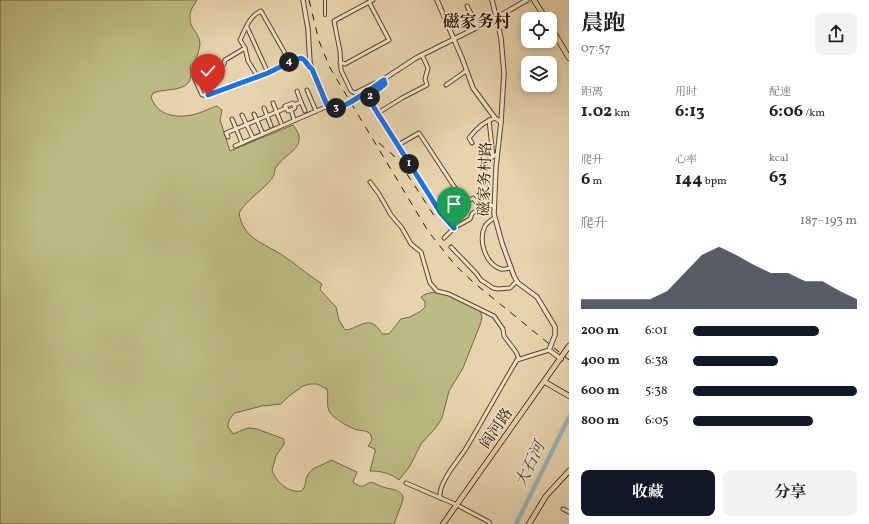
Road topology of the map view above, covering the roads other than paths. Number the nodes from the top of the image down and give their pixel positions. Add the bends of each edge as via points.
1 (303, 0) edge
2 (325, 0) edge
3 (373, 0) edge
4 (437, 0) edge
5 (492, 0) edge
6 (527, 0) edge
7 (534, 0) edge
8 (368, 2) junction
9 (467, 6) dead end
10 (542, 12) edge
11 (325, 15) dead end
12 (496, 18) junction
13 (247, 27) junction
14 (478, 27) junction
15 (557, 38) edge
16 (454, 40) junction
17 (245, 48) junction
18 (422, 55) junction
19 (569, 58) edge
20 (290, 62) junction
21 (340, 62) junction
22 (312, 69) junction
23 (466, 71) junction
24 (268, 73) junction
25 (258, 77) junction
26 (384, 80) junction
27 (378, 84) junction
28 (446, 85) dead end
29 (307, 90) dead end
30 (297, 91) dead end
31 (302, 102) junction
32 (272, 103) dead end
33 (294, 105) junction
34 (328, 106) junction
35 (264, 108) dead end
36 (286, 108) junction
37 (291, 110) junction
38 (305, 111) dead end
39 (316, 111) junction
40 (277, 113) junction
41 (378, 113) junction
42 (242, 114) dead end
43 (254, 114) dead end
44 (267, 117) junction
45 (495, 118) junction
46 (232, 119) dead end
47 (294, 120) junction
48 (489, 120) junction
49 (257, 121) junction
50 (501, 122) junction
51 (281, 123) dead end
52 (247, 125) junction
53 (271, 126) dead end
54 (236, 129) junction
55 (262, 134) junction
56 (228, 137) dead end
57 (253, 138) junction
58 (242, 143) junction
59 (472, 143) dead end
60 (398, 145) junction
61 (235, 146) dead end
62 (497, 154) junction
63 (493, 157) junction
64 (370, 182) dead end
65 (485, 204) junction
66 (494, 206) junction
67 (494, 218) junction
68 (454, 228) junction
69 (444, 238) dead end
70 (451, 247) dead end
71 (511, 268) junction
72 (517, 281) junction
73 (569, 346) edge
74 (549, 350) junction
75 (519, 359) junction
76 (561, 359) junction
77 (544, 382) junction
78 (569, 396) edge
79 (569, 471) edge
80 (406, 483) dead end
81 (440, 498) junction
82 (456, 505) junction
83 (563, 509) dead end
84 (569, 512) edge
85 (443, 524) edge
86 (490, 524) edge
87 (529, 524) edge

1 - 22 street
2 - 11 street
3 - 8 street
4 - 16 street
5 - 12 street, 磁家务村路
6 - 12 street
7 - 10 main road
8 - 21 street via 334,20
8 - 21 street via 389,40 345,64
9 - 14 street
12 - 14 street
12 - 50 street, 磁家务村路 via 501,38 504,73
13 - 17 street via 240,40
13 - 20 street via 255,14 261,11
13 - 24 street
14 - 16 street
15 - 19 main road
16 - 18 street
16 - 23 street
17 - 25 street via 248,61
17 - 25 street via 225,60 224,64 194,76 202,95
18 - 26 street
18 - 41 street via 428,68 425,79 427,85
20 - 22 street via 305,59
20 - 24 street
21 - 27 street via 341,70 354,93
22 - 34 street
23 - 28 street
23 - 45 street via 473,88
24 - 25 street
26 - 27 street
26 - 41 street via 385,84 368,98
27 - 34 street, bridge via 338,108
29 - 39 street
30 - 31 street
31 - 33 street
31 - 38 street
32 - 40 street
33 - 36 street via 293,103 285,106
33 - 37 street via 295,108
34 - 39 street
35 - 44 street
36 - 37 street via 288,111
36 - 40 street
37 - 47 street
39 - 47 street
40 - 44 street
40 - 51 street
41 - 60 street
42 - 52 street
43 - 49 street
44 - 49 street
44 - 53 street
45 - 48 street
45 - 50 street
46 - 54 street
47 - 55 street
48 - 59 street via 469,138
48 - 63 street
49 - 52 street
49 - 55 street
50 - 62 street, 磁家务村路
52 - 54 street
52 - 57 street
54 - 56 street via 226,134
54 - 58 street
55 - 57 street
57 - 58 street
58 - 61 street
60 - 65 street via 419,133 465,203 473,198 477,203
60 - 68 street via 440,212
62 - 63 street
62 - 66 street, 磁家务村路
63 - 65 street via 485,164
64 - 75 street via 411,244 421,252 430,284 438,291 494,316
65 - 66 street
65 - 68 street via 472,214 470,219
66 - 67 street, 磁家务村路
67 - 71 street, 磁家务村路
67 - 71 street via 486,224 483,231 483,246 487,260 502,269
68 - 69 street
70 - 72 street via 481,280 493,288 510,288
71 - 72 street, 磁家务村路
72 - 74 street, 磁家务村路 via 537,297 555,327 555,335
73 - 76 main road, 阎河路
74 - 75 street
74 - 76 street
75 - 81 street via 444,481 439,493
76 - 77 main road, 阎河路
77 - 78 main road
77 - 82 main road, 阎河路
79 - 87 main road via 546,496
80 - 81 street
81 - 82 street
82 - 85 main road, 阎河路
82 - 86 street
83 - 84 street

